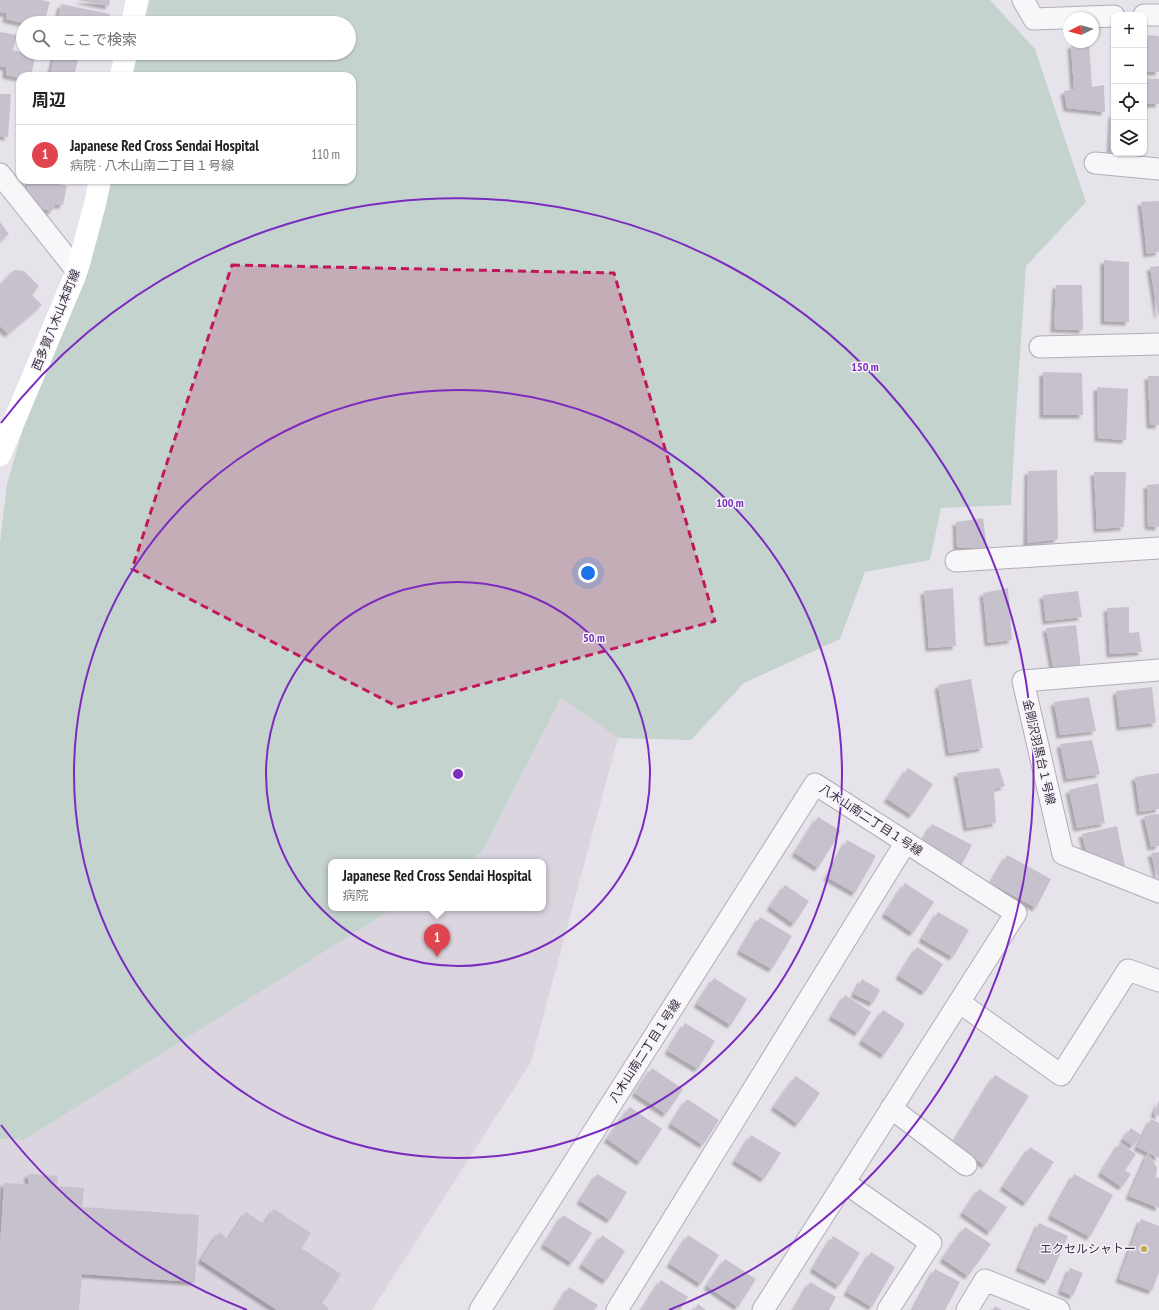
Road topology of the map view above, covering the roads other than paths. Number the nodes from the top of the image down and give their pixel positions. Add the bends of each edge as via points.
1 (137, 0) edge
2 (1023, 0) edge
3 (1159, 14) edge
4 (1147, 15) edge
5 (134, 16) edge
6 (1111, 16) edge
7 (124, 60) edge
8 (122, 72) edge
9 (1095, 163) dead end
10 (1159, 169) edge
11 (0, 174) edge
12 (99, 184) edge
13 (76, 270) junction
14 (1159, 344) edge
15 (1040, 347) dead end
16 (0, 455) edge
17 (1159, 548) edge
18 (956, 561) dead end
19 (1159, 670) edge
20 (906, 842) junction
21 (1159, 892) edge
22 (1159, 981) edge
23 (959, 1002) junction
24 (891, 1108) junction
25 (966, 1165) dead end
26 (844, 1182) junction
27 (480, 1310) edge
28 (617, 1310) edge
29 (763, 1310) edge
30 (888, 1310) edge
31 (967, 1310) edge
32 (1059, 1310) edge

1 - 5 street
2 - 6 street via 1034,19
3 - 4 street
7 - 8 street
9 - 10 street
11 - 13 street
12 - 13 street, 西多賀八木山本町線
13 - 16 street, 西多賀八木山本町線
14 - 15 street
17 - 18 street
19 - 21 street, 金剛沢羽黒台１号線 via 1023,681 1063,854
20 - 23 street, 八木山南二丁目１号線 via 1016,913
20 - 27 street, 八木山南二丁目１号線 via 816,784
20 - 28 street
22 - 23 street via 1128,970 1061,1075
23 - 24 street, 八木山南二丁目１号線
24 - 25 street
24 - 26 street, 八木山南二丁目１号線
26 - 29 street, 八木山南二丁目１号線
26 - 30 street via 931,1243
31 - 32 street via 985,1280

